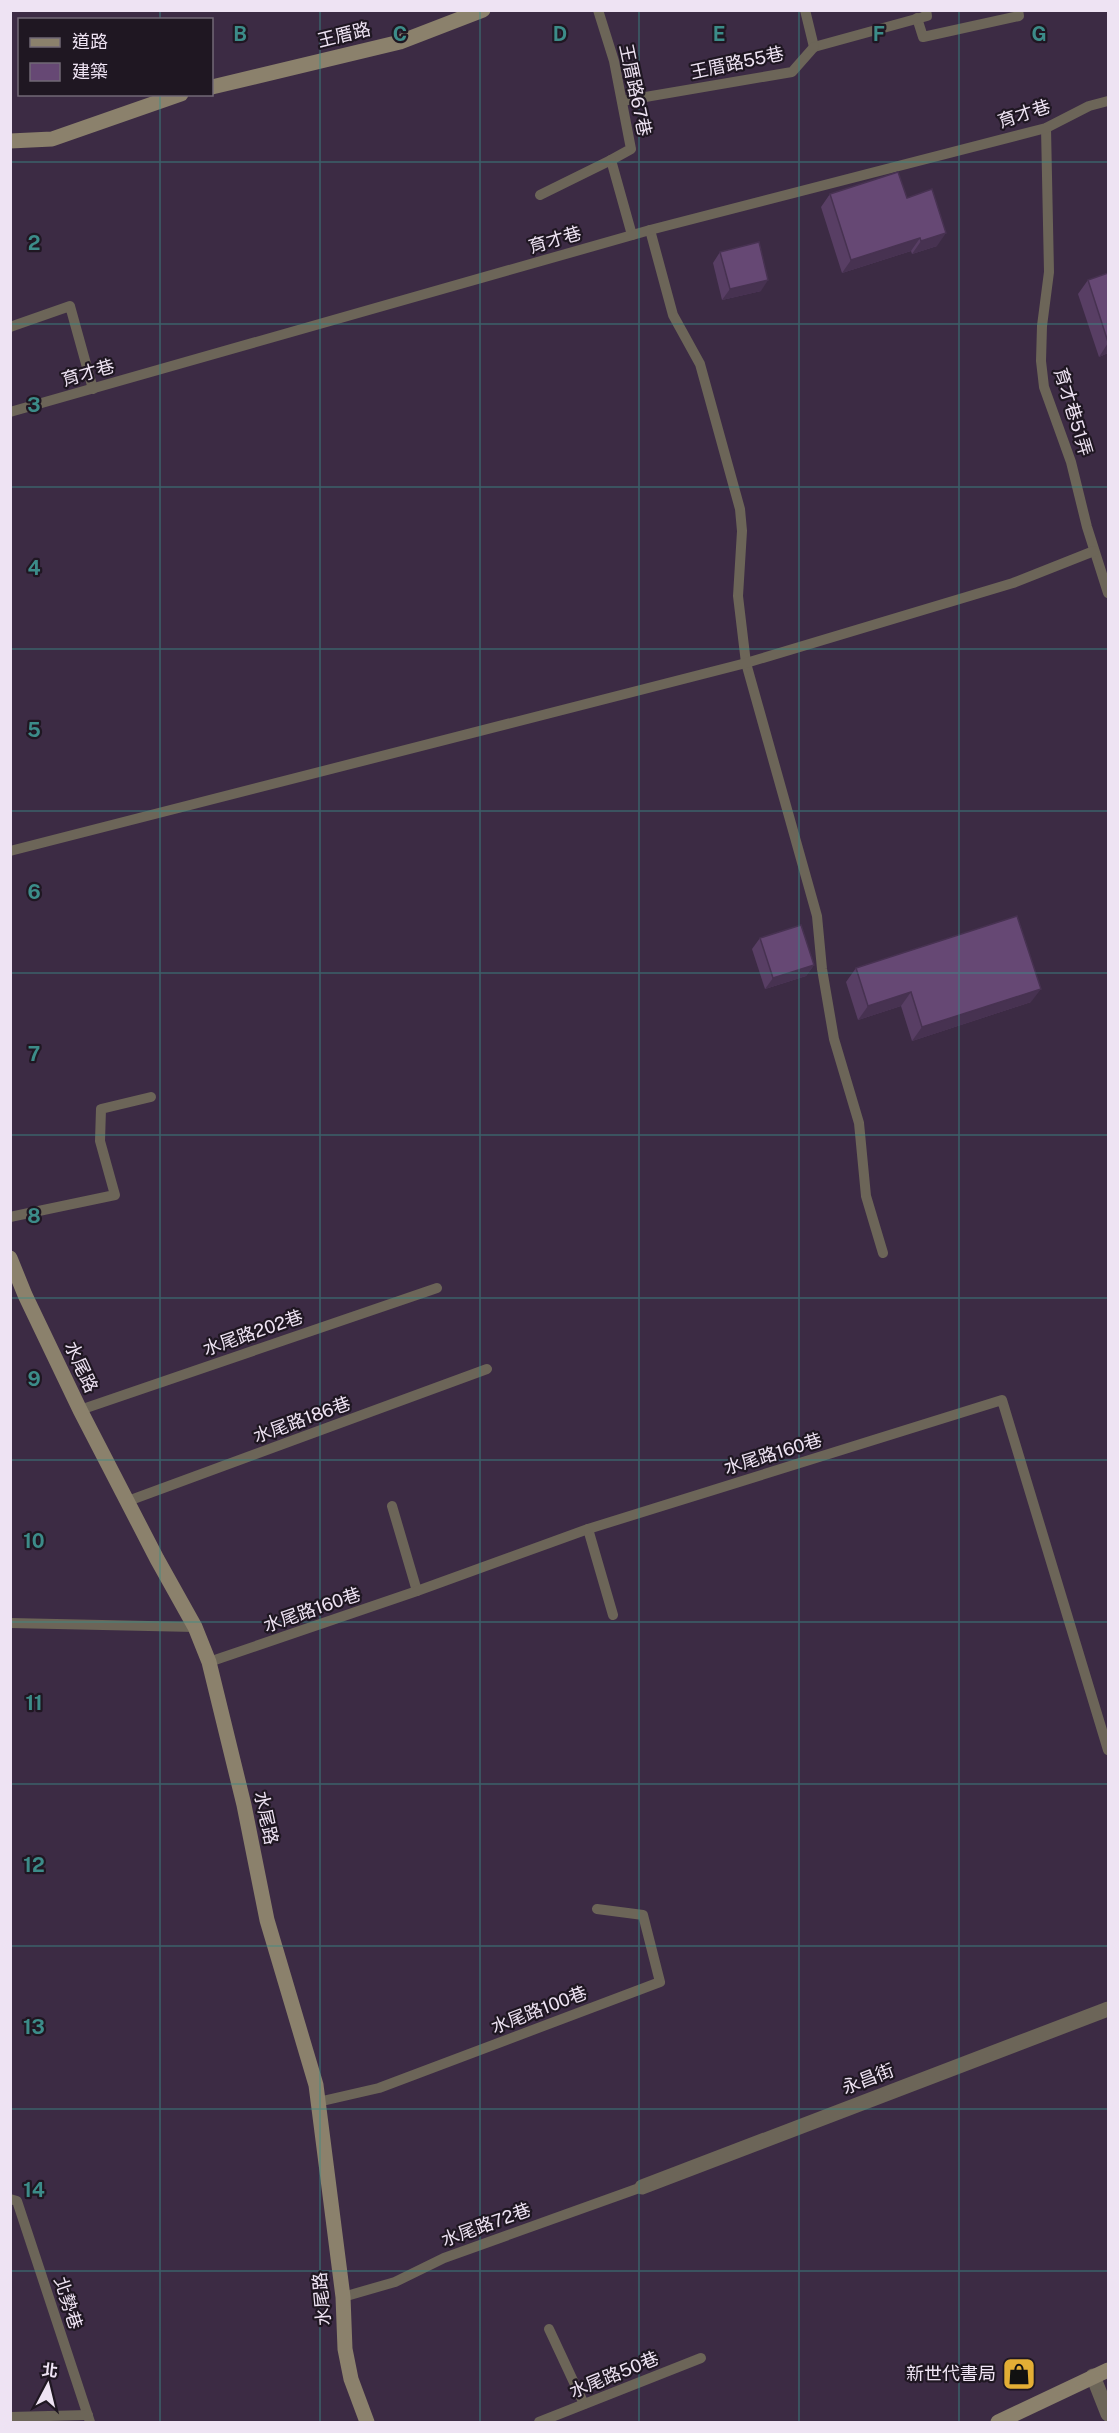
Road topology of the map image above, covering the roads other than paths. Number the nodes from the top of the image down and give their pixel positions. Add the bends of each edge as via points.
1 (483, 10) edge
2 (598, 10) edge
3 (805, 10) edge
4 (926, 10) edge
5 (1018, 10) edge
6 (916, 18) junction
7 (814, 47) junction
8 (213, 87) edge
9 (175, 96) edge
10 (622, 101) junction
11 (1108, 101) edge
12 (1046, 128) junction
13 (10, 141) edge
14 (611, 160) junction
15 (540, 195) dead end
16 (650, 230) junction
17 (632, 235) junction
18 (10, 327) edge
19 (93, 389) junction
20 (10, 412) edge
21 (1094, 551) junction
22 (1108, 593) edge
23 (746, 663) junction
24 (10, 851) edge
25 (151, 1097) dead end
26 (10, 1217) edge
27 (884, 1253) dead end
28 (10, 1258) edge
29 (437, 1287) dead end
30 (487, 1369) dead end
31 (80, 1410) junction
32 (128, 1501) junction
33 (392, 1506) dead end
34 (588, 1529) junction
35 (417, 1592) junction
36 (612, 1615) dead end
37 (10, 1623) edge
38 (195, 1627) junction
39 (209, 1662) junction
40 (1108, 1750) edge
41 (597, 1909) dead end
42 (1108, 2009) edge
43 (318, 2102) junction
44 (642, 2187) joint
45 (10, 2199) edge
46 (343, 2297) junction
47 (549, 2329) dead end
48 (701, 2358) dead end
49 (1108, 2370) edge
50 (1093, 2376) junction
51 (584, 2404) junction
52 (1108, 2414) edge
53 (10, 2417) edge
54 (89, 2419) edge
55 (367, 2422) edge
56 (538, 2422) edge
57 (998, 2422) edge

1 - 8 street, 王厝路 via 400,42
2 - 10 lane, 王厝路67巷
3 - 7 lane
4 - 6 lane via 927,16
5 - 6 lane via 1019,16 923,36
6 - 7 lane
7 - 10 lane, 王厝路55巷 via 792,72
9 - 13 street via 51,139
10 - 14 lane, 王厝路67巷 via 631,149
11 - 12 lane, 育才巷 via 1089,106
12 - 16 lane, 育才巷
12 - 21 lane, 育才巷51弄 via 1049,272 1041,361 1044,387 1071,462
14 - 15 lane
14 - 17 lane
16 - 17 lane, 育才巷
16 - 23 lane via 673,315 700,363 740,509 738,596
17 - 19 lane, 育才巷
18 - 19 lane via 70,306
19 - 20 lane, 育才巷
21 - 22 lane, 育才巷51弄
21 - 23 lane via 1013,583
23 - 24 lane
23 - 27 lane via 817,916 834,1039 859,1123 866,1196
25 - 26 lane via 101,1109 99,1141 115,1195
28 - 31 street, 水尾路
29 - 31 lane, 水尾路202巷
30 - 32 lane, 水尾路186巷
31 - 32 street, 水尾路
32 - 38 street, 水尾路
33 - 35 lane
34 - 35 lane, 水尾路160巷
34 - 36 lane
34 - 40 lane, 水尾路160巷 via 1002,1400
35 - 39 lane, 水尾路160巷
37 - 38 lane
38 - 39 street, 水尾路
39 - 43 street, 水尾路 via 267,1920
41 - 43 lane, 水尾路100巷 via 643,1915 660,1982 379,2088
42 - 44 street, 永昌街
43 - 46 street, 水尾路
44 - 46 lane, 水尾路72巷 via 444,2258 395,2282
45 - 54 lane, 北勢巷 via 17,2201
46 - 55 street, 水尾路 via 345,2349
47 - 51 lane
48 - 51 lane, 水尾路50巷
49 - 50 street
50 - 52 street
50 - 57 street
51 - 56 lane, 水尾路50巷
53 - 54 lane

